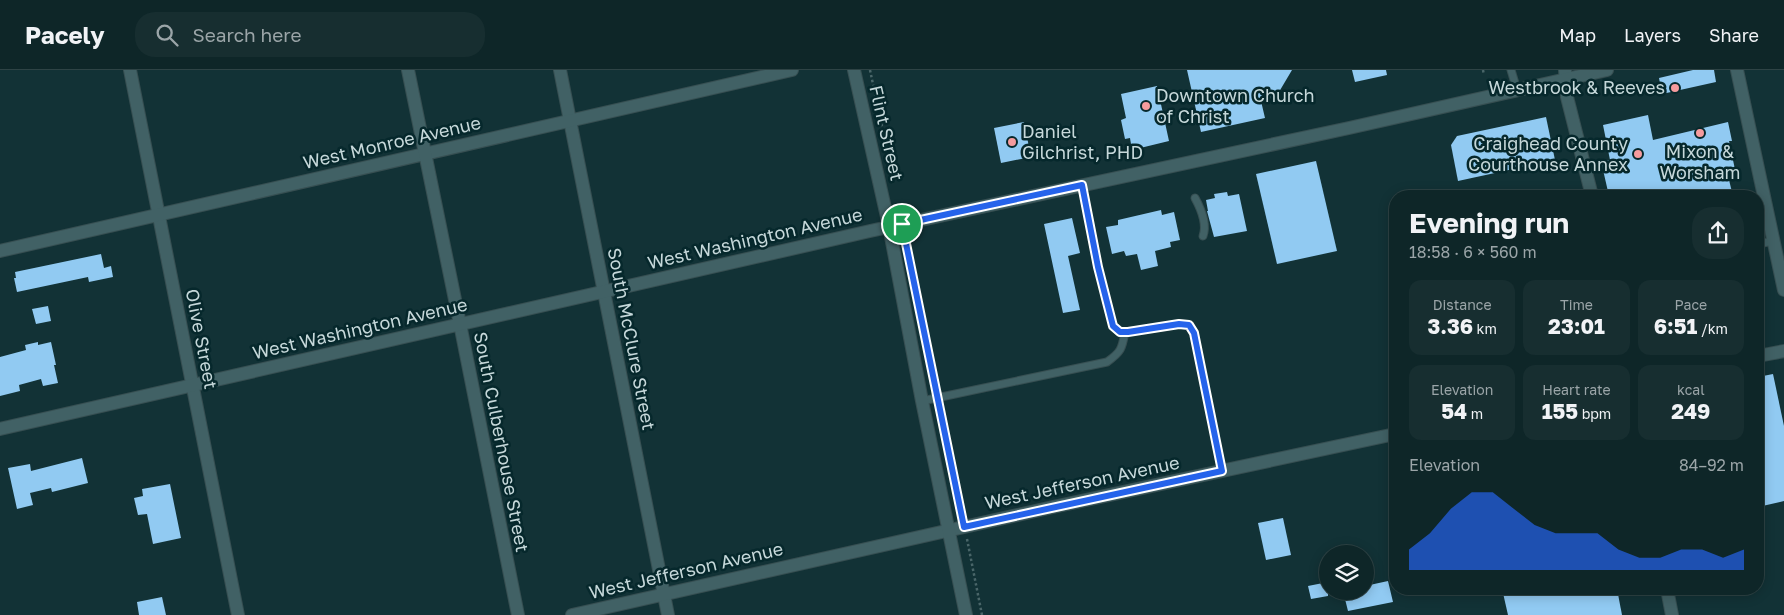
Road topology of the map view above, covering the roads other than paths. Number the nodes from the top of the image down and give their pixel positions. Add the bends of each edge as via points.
1 (130, 70) edge
2 (408, 70) edge
3 (560, 70) edge
4 (792, 70) edge
5 (854, 70) edge
6 (1511, 70) edge
7 (1607, 70) edge
8 (1738, 70) edge
9 (1565, 74) edge
10 (1517, 90) junction
11 (570, 120) junction
12 (425, 153) junction
13 (1082, 185) junction
14 (1590, 190) edge
15 (1763, 190) edge
16 (1764, 197) edge
17 (1195, 198) dead end
18 (159, 214) junction
19 (889, 226) junction
20 (1203, 236) dead end
21 (1773, 241) junction
22 (1764, 243) edge
23 (0, 251) edge
24 (1784, 290) edge
25 (603, 292) junction
26 (460, 324) junction
27 (1125, 332) junction
28 (1784, 351) edge
29 (1764, 355) edge
30 (192, 385) junction
31 (922, 401) junction
32 (0, 428) edge
33 (1389, 435) edge
34 (1222, 471) junction
35 (949, 530) junction
36 (664, 594) junction
37 (1668, 595) edge
38 (238, 615) edge
39 (518, 615) edge
40 (572, 615) edge
41 (668, 615) edge
42 (966, 615) edge
43 (1672, 615) edge

1 - 18 street, Olive Street
2 - 12 street, South Culberhouse Street
3 - 11 street, South McClure Street
4 - 11 street, West Monroe Avenue
5 - 19 street, Flint Street
6 - 10 lane
7 - 9 street, West Washington Avenue
8 - 15 street
9 - 10 street, West Washington Avenue
9 - 14 street via 1567,97
10 - 13 street, West Washington Avenue
11 - 12 street, West Monroe Avenue
11 - 25 street, South McClure Street
12 - 18 street, West Monroe Avenue
12 - 26 street, South Culberhouse Street
13 - 19 street, West Washington Avenue
13 - 27 lane via 1113,326
16 - 21 street
17 - 20 lane via 1205,230
18 - 23 street, West Monroe Avenue
18 - 30 street, Olive Street
19 - 25 street, West Washington Avenue
19 - 31 street, Flint Street
21 - 22 lane
21 - 24 street
25 - 26 street, West Washington Avenue
25 - 36 street, South McClure Street
26 - 30 street, West Washington Avenue
26 - 39 street, South Culberhouse Street
27 - 31 lane via 1118,354 1107,362
27 - 34 lane via 1189,325 1194,333
28 - 29 street
30 - 32 street, West Washington Avenue
30 - 38 street, Olive Street
31 - 35 street, Flint Street
33 - 34 street, West Jefferson Avenue
34 - 35 street, West Jefferson Avenue
35 - 36 street, West Jefferson Avenue
35 - 42 street, Flint Street
36 - 40 street, West Jefferson Avenue
36 - 41 street, South McClure Street
37 - 43 street

